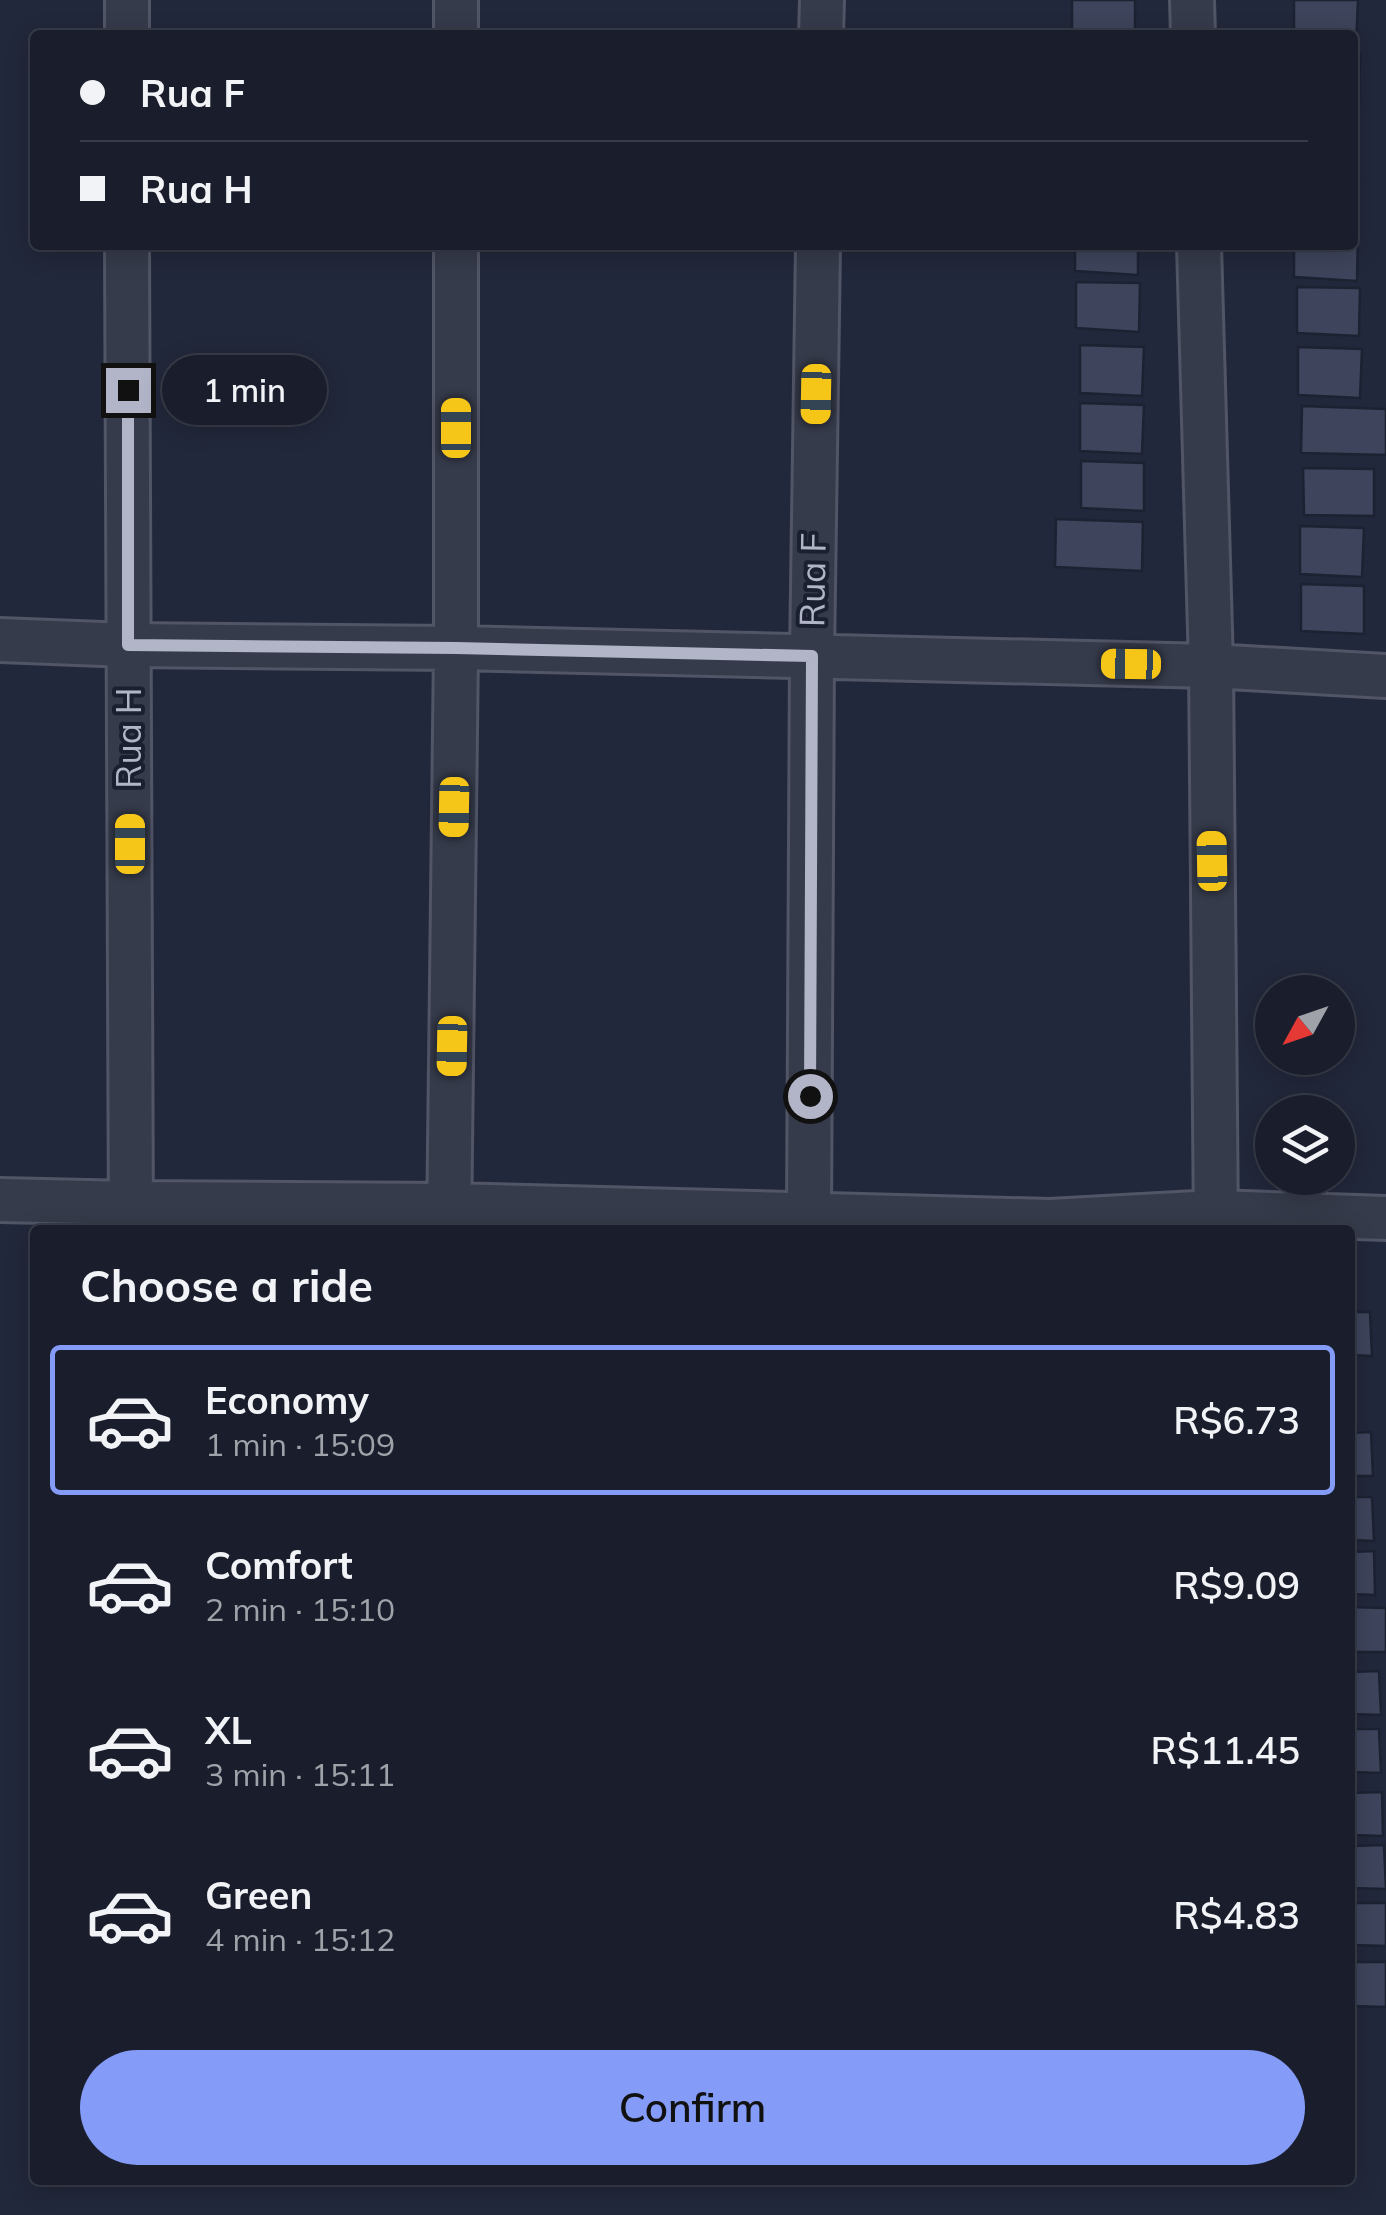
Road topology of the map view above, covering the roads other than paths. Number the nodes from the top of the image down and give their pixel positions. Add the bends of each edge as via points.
1 (126, 0) edge
2 (456, 0) edge
3 (822, 0) edge
4 (1192, 0) edge
5 (127, 30) edge
6 (456, 30) edge
7 (821, 30) edge
8 (1194, 30) edge
9 (127, 250) edge
10 (456, 250) edge
11 (818, 250) edge
12 (1199, 250) edge
13 (0, 640) edge
14 (128, 645) junction
15 (456, 648) junction
16 (812, 656) junction
17 (1211, 666) junction
18 (1386, 676) edge
19 (0, 1200) edge
20 (131, 1216) edge
21 (809, 1216) junction
22 (450, 1217) edge
23 (1386, 1218) edge
24 (1215, 1221) edge

1 - 5 street
2 - 6 street
3 - 7 street
4 - 8 street
9 - 14 street, Rua H
10 - 15 street
11 - 16 street, Rua F
12 - 17 street
13 - 14 street
14 - 15 street
14 - 20 street, Rua H
15 - 16 street
15 - 22 street
16 - 17 street
16 - 21 street, Rua F
17 - 18 street
17 - 24 street
19 - 20 street
20 - 22 street
21 - 22 street
21 - 24 street
23 - 24 street

